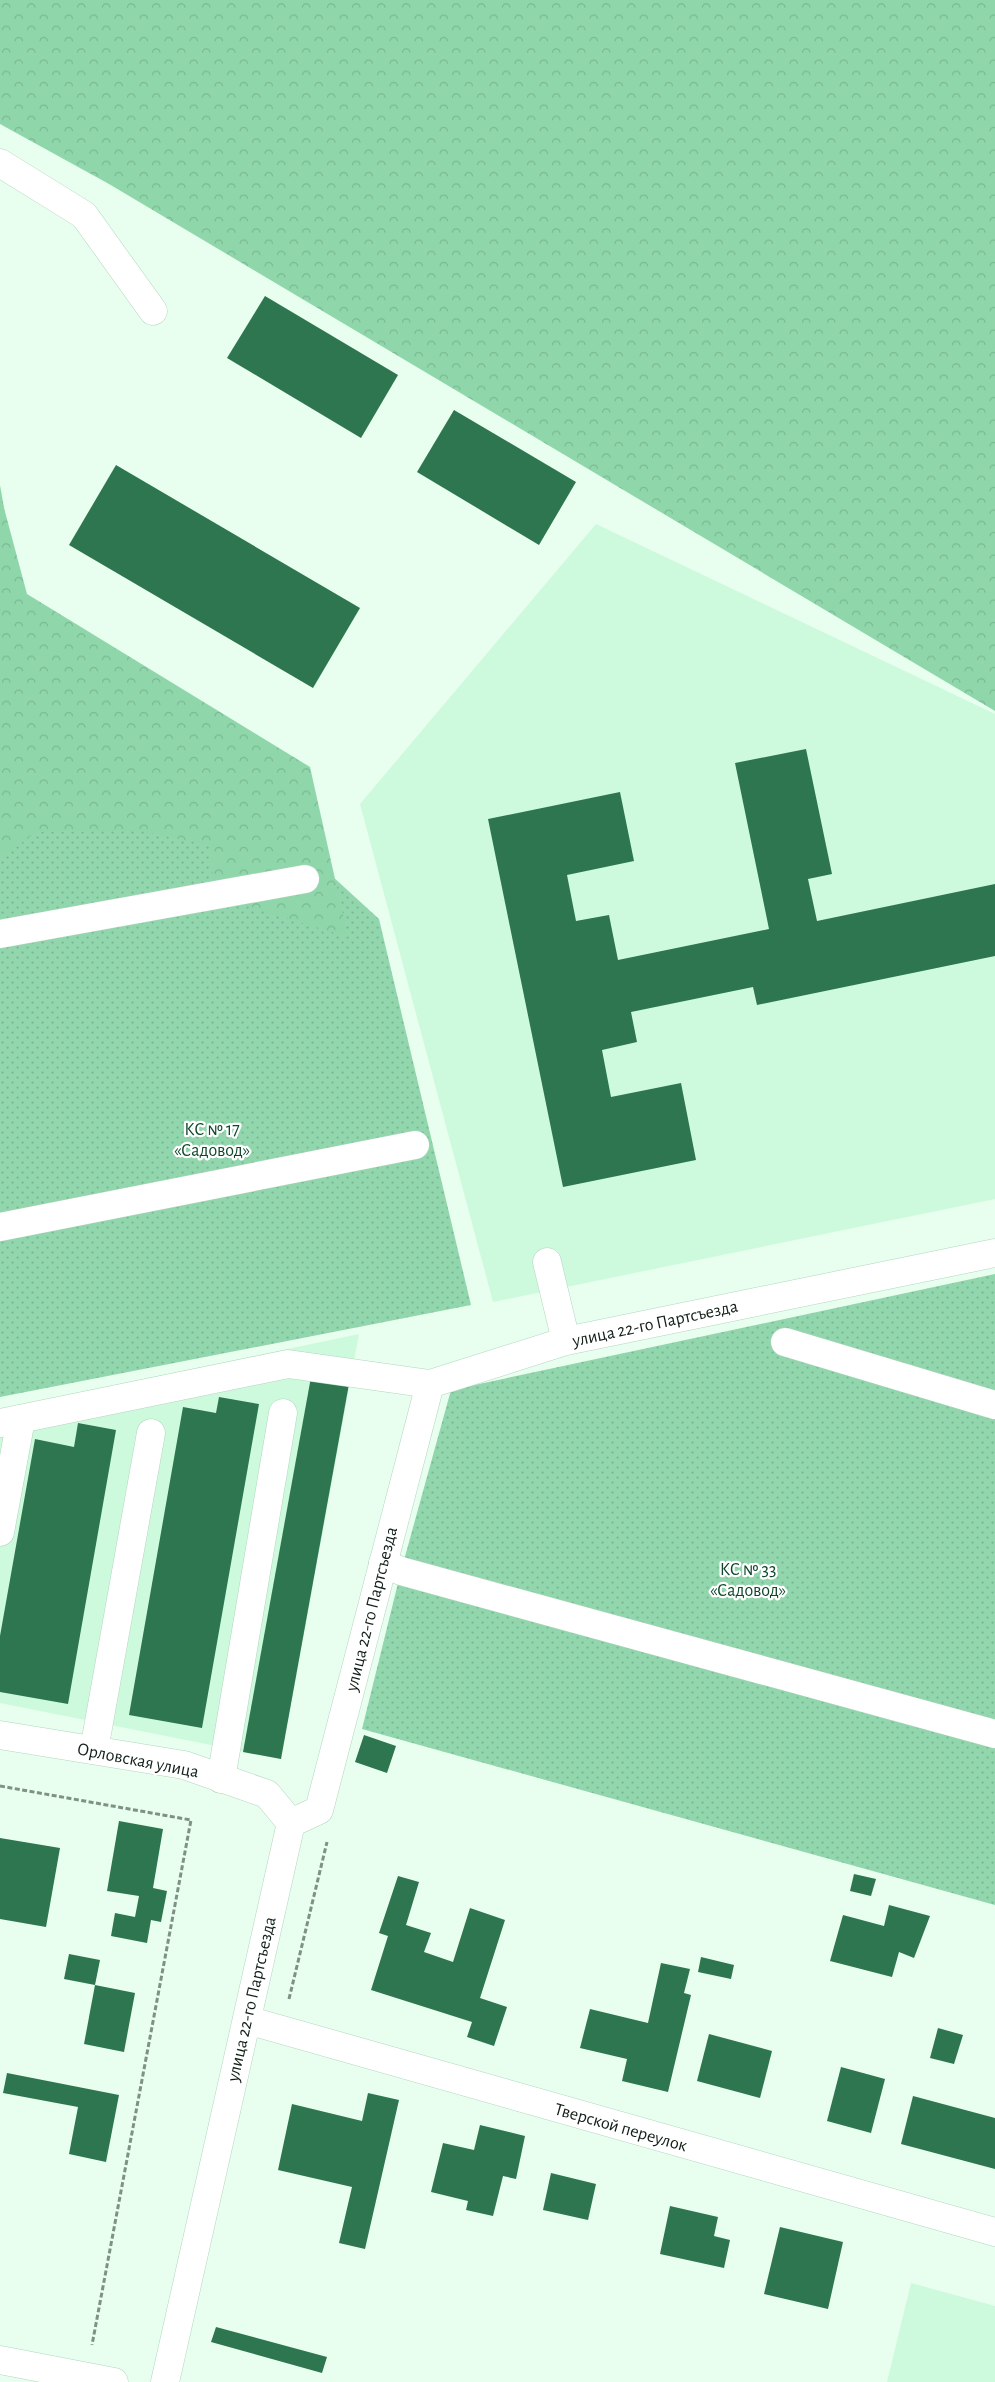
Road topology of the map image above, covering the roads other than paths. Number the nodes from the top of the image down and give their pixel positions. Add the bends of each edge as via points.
1 (0, 163) edge
2 (153, 311) dead end
3 (305, 879) dead end
4 (0, 934) edge
5 (415, 1145) dead end
6 (0, 1227) edge
7 (995, 1254) edge
8 (547, 1262) dead end
9 (566, 1341) junction
10 (784, 1342) dead end
11 (430, 1384) junction
12 (995, 1405) edge
13 (283, 1413) dead end
14 (10, 1421) edge
15 (151, 1433) dead end
16 (0, 1532) edge
17 (383, 1563) junction
18 (995, 1734) edge
19 (0, 1735) edge
20 (94, 1750) junction
21 (221, 1779) junction
22 (291, 1822) junction
23 (247, 2020) junction
24 (995, 2232) edge
25 (0, 2360) edge
26 (114, 2382) edge
27 (165, 2382) edge

1 - 2 street via 84,215
3 - 4 street
5 - 6 street
7 - 9 street, улица 22-го Партсъезда
8 - 9 street
9 - 11 street, улица 22-го Партсъезда
10 - 12 street
11 - 14 street via 288,1364
11 - 17 street, улица 22-го Партсъезда
13 - 21 street
14 - 16 street
15 - 20 street
17 - 18 street via 401,1571
17 - 22 street, улица 22-го Партсъезда via 319,1810
19 - 20 street, Орловская улица
20 - 21 street, Орловская улица via 184,1765
21 - 22 street, Орловская улица via 267,1794
22 - 23 street, улица 22-го Партсъезда
23 - 24 street, Тверской переулок
23 - 27 street, улица 22-го Партсъезда
25 - 26 street

